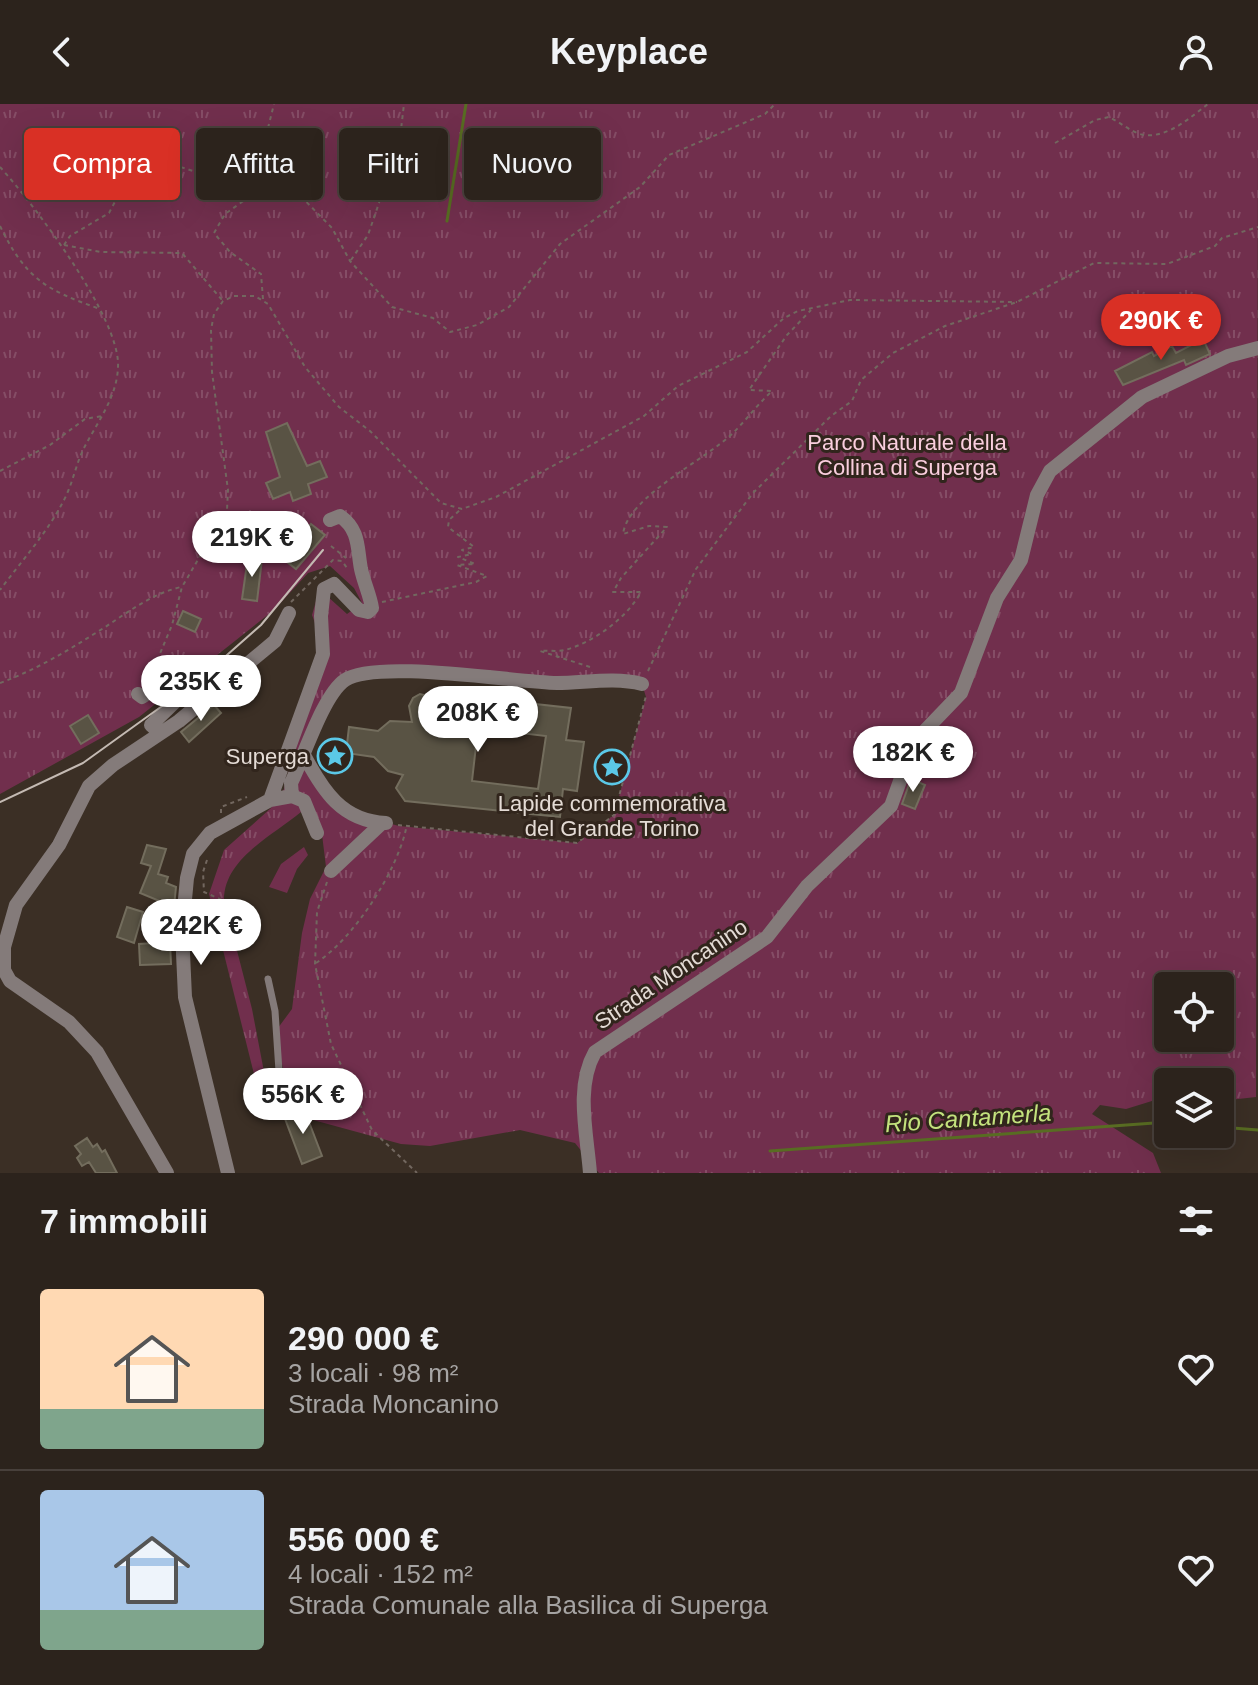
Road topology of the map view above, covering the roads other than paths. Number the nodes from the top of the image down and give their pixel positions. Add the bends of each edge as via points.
1 (1258, 348) edge
2 (330, 520) dead end
3 (289, 613) road end
4 (642, 684) road end
5 (138, 694) dead end
6 (160, 733) junction
7 (304, 755) junction
8 (286, 788) junction
9 (324, 793) junction
10 (307, 807) junction
11 (317, 833) dead end
12 (331, 871) road end
13 (268, 979) dead end
14 (5, 980) edge
15 (280, 1086) dead end
16 (167, 1173) edge
17 (228, 1173) edge
18 (590, 1173) edge

1 - 18 street, Strada Moncanino via 1150,392 1050,471 1037,495 1021,560 997,598 961,693 914,742 891,806 807,886 767,937 595,1052 586,1068 584,1107
2 - 8 street via 340,516 348,521 358,541 372,604 364,612 339,587 327,584 324,589 323,654
3 - 6 street via 275,641
4 - 7 street via 355,674 341,682 328,701
5 - 6 street via 142,697 168,680 176,691 151,725
6 - 14 street via 89,786 59,845 16,905 4,947
7 - 8 street
7 - 9 street
8 - 10 street
8 - 17 street via 210,833 193,854 187,878 182,931 185,997
9 - 10 street
9 - 12 street via 346,812 388,824
10 - 11 street
13 - 15 lane
14 - 16 street via 69,1022 97,1052

